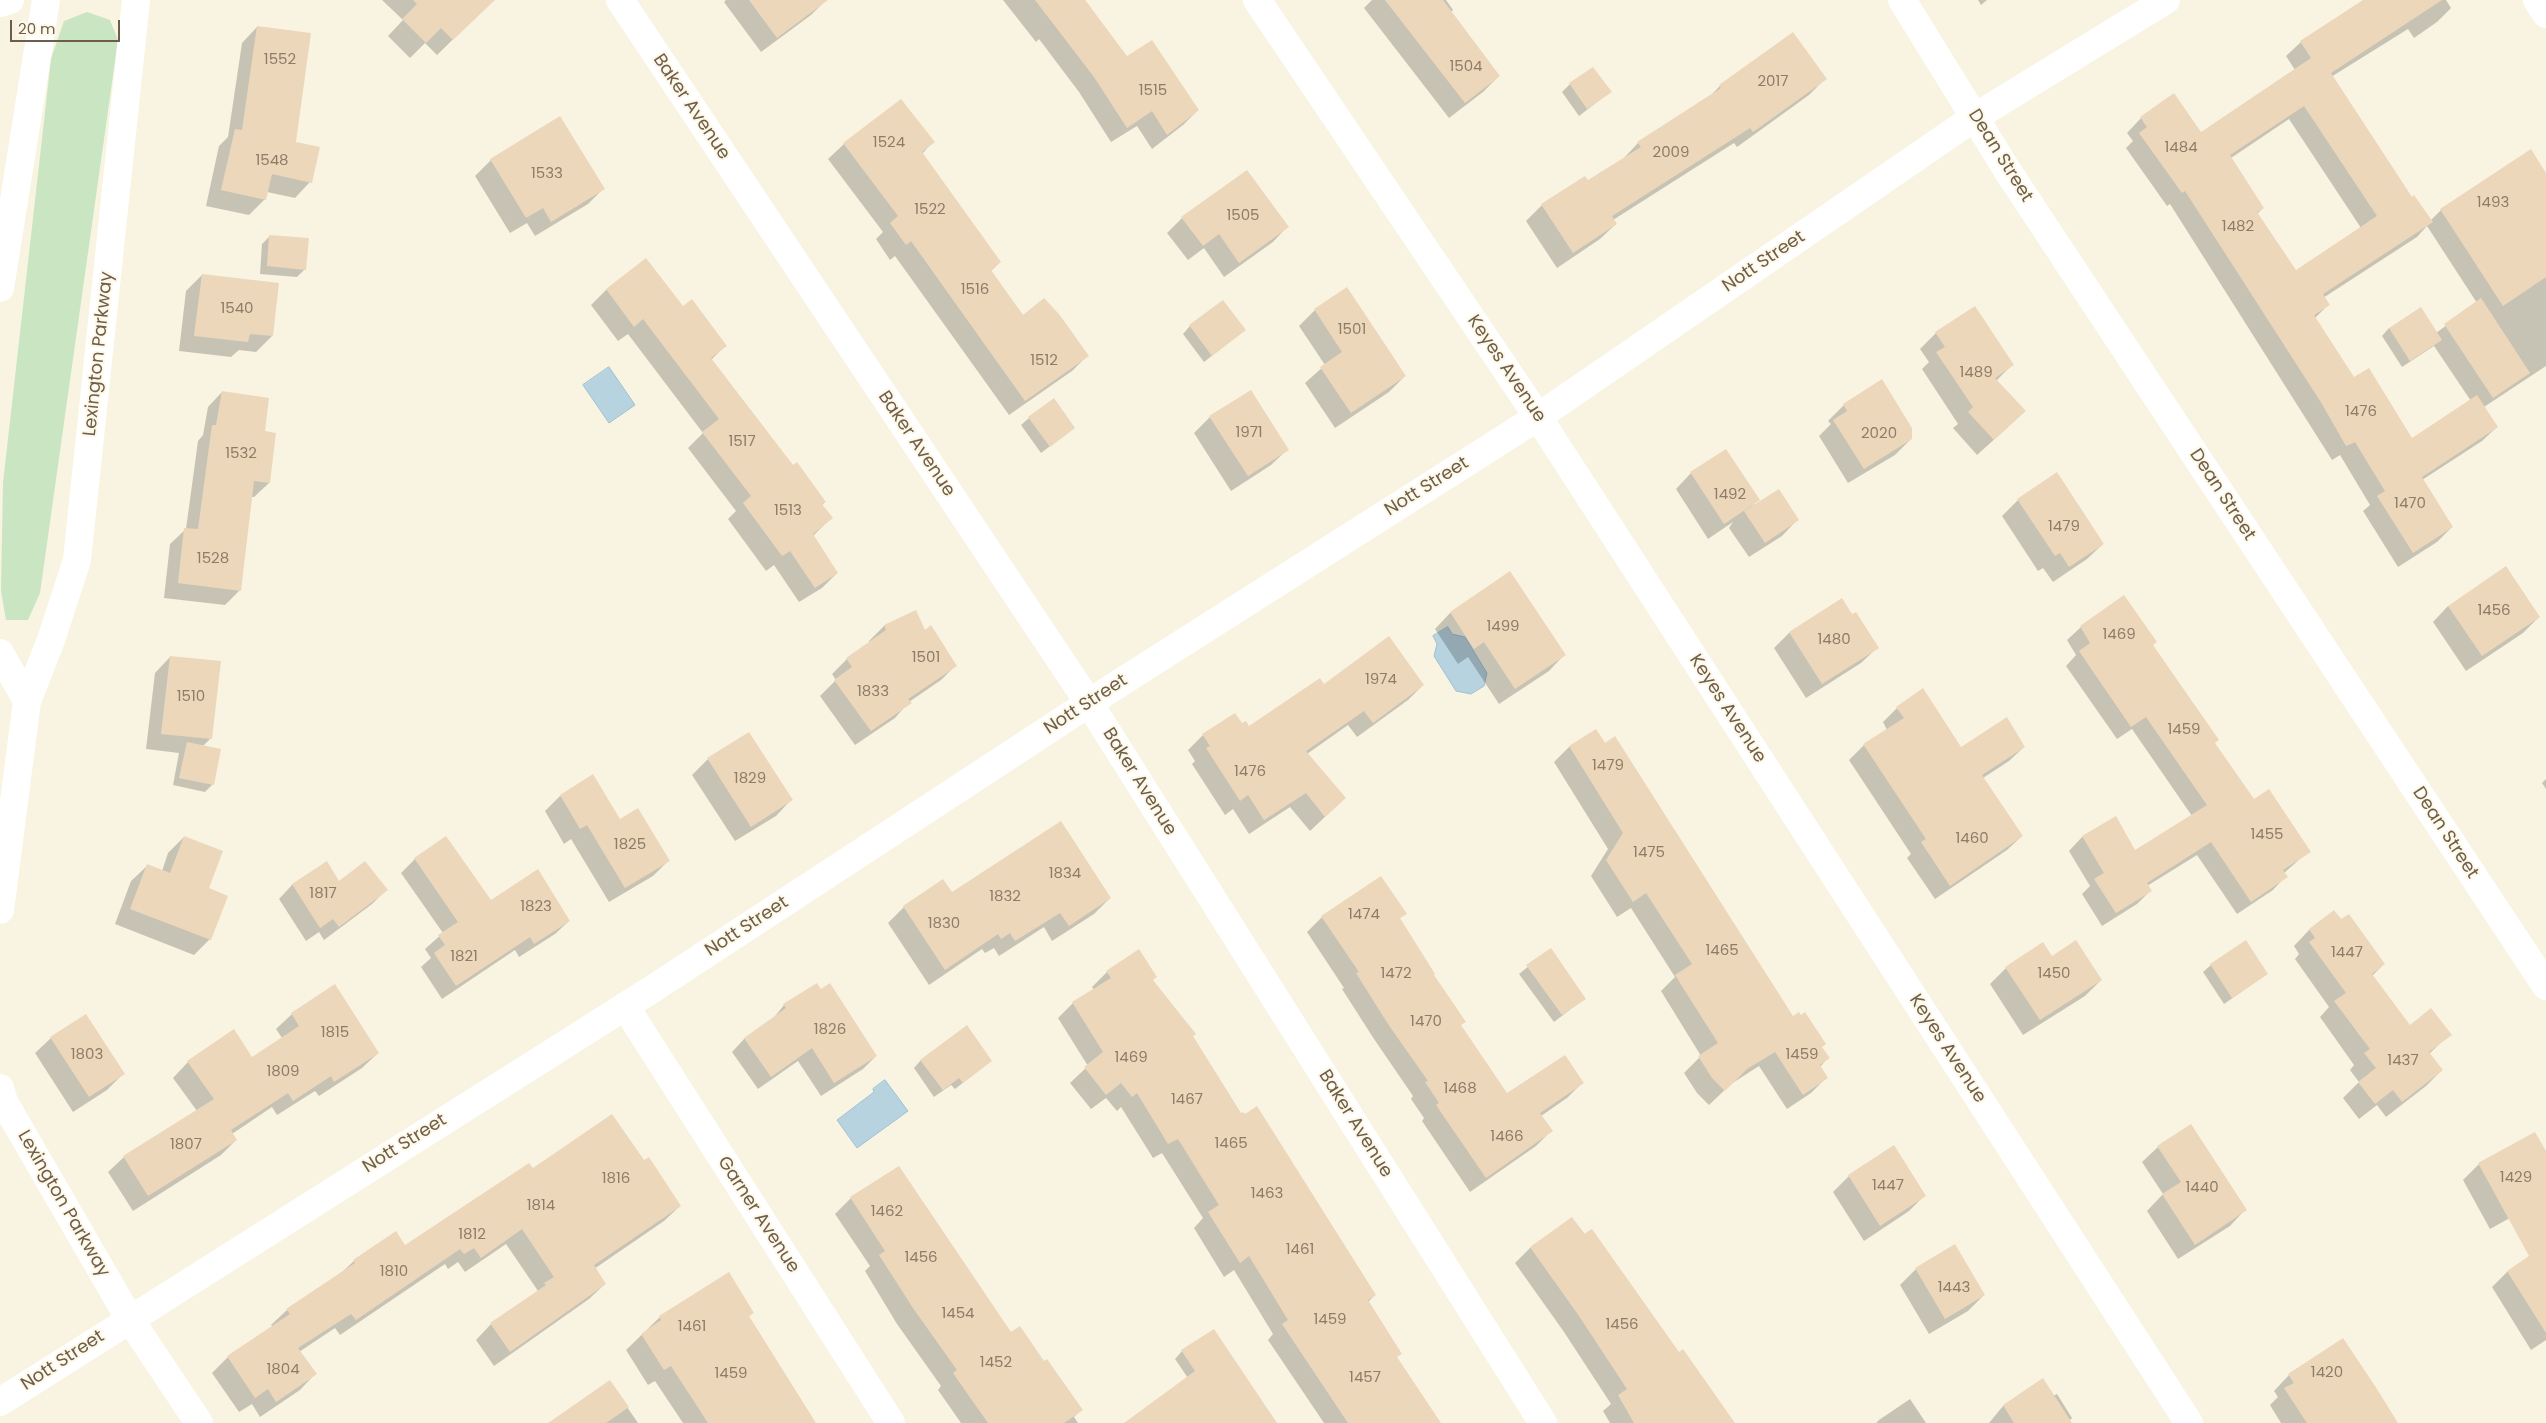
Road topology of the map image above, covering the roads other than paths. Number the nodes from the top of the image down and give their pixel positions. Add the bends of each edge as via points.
1 (10, 0) edge
2 (46, 0) edge
3 (136, 0) edge
4 (620, 0) edge
5 (1256, 0) edge
6 (1902, 0) edge
7 (2166, 0) edge
8 (2537, 0) edge
9 (0, 3) edge
10 (2546, 14) edge
11 (1975, 117) junction
12 (0, 288) edge
13 (1538, 417) junction
14 (0, 653) edge
15 (27, 701) junction
16 (1089, 703) junction
17 (0, 910) edge
18 (2546, 986) edge
19 (625, 1006) junction
20 (0, 1088) edge
21 (129, 1318) junction
22 (0, 1402) edge
23 (200, 1423) edge
24 (892, 1423) edge
25 (1543, 1423) edge
26 (2189, 1423) edge

1 - 9 street
2 - 12 street
3 - 15 street, Lexington Parkway via 76,560 51,640
4 - 16 street, Baker Avenue
5 - 13 street, Keyes Avenue
6 - 11 street, Dean Street
7 - 11 street, Nott Street
8 - 10 street
11 - 13 street, Nott Street
11 - 18 street, Dean Street
13 - 16 street, Nott Street
13 - 26 street, Keyes Avenue
14 - 15 street
15 - 17 street, Lexington Parkway
16 - 19 street, Nott Street
16 - 25 street, Baker Avenue
19 - 21 street, Nott Street
19 - 24 street, Garner Avenue
20 - 21 street, Lexington Parkway via 4,1102
21 - 22 street, Nott Street
21 - 23 street, Lexington Parkway

